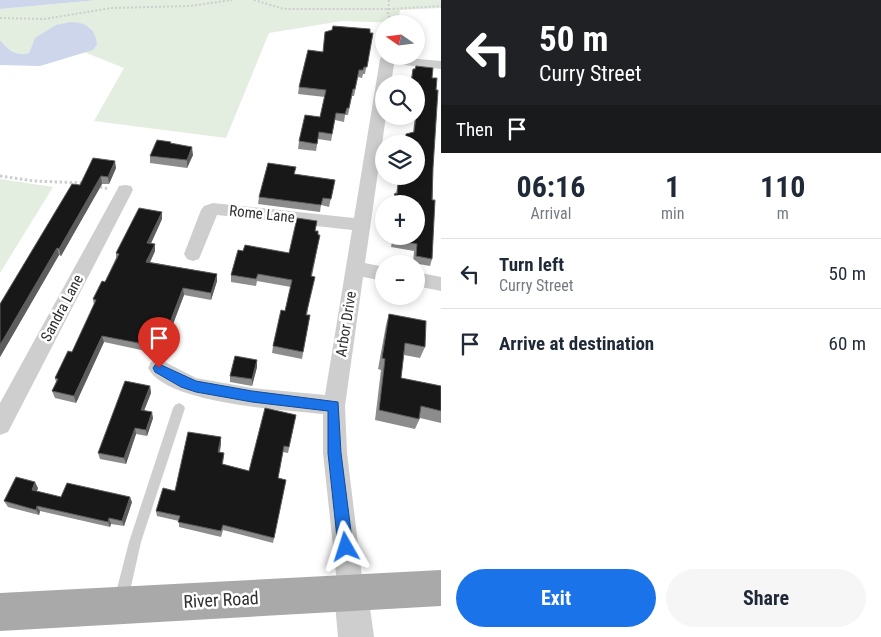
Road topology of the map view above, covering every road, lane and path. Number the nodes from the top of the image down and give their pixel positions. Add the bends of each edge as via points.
1 (232, 0) edge
2 (254, 0) edge
3 (389, 0) edge
4 (441, 6) edge
5 (388, 9) junction
6 (389, 15) edge
7 (0, 18) edge
8 (425, 63) edge
9 (386, 65) edge
10 (441, 65) edge
11 (0, 176) edge
12 (124, 190) joint
13 (362, 225) junction
14 (193, 254) dead end
15 (355, 268) junction
16 (375, 272) edge
17 (425, 281) edge
18 (441, 284) edge
19 (159, 368) dead end
20 (334, 406) junction
21 (180, 408) dead end
22 (0, 425) edge
23 (441, 588) edge
24 (351, 593) junction
25 (120, 605) junction
26 (0, 612) edge
27 (356, 637) edge

1 - 7 path via 184,6 111,8 45,18
2 - 5 path via 284,8
3 - 5 path
4 - 5 path
5 - 6 path
8 - 10 street
9 - 13 street, Arbor Drive
11 - 12 path
12 - 22 street, Sandra Lane
13 - 14 street, Rome Lane via 213,209
13 - 15 street, Arbor Drive
15 - 16 street
15 - 20 street, Arbor Drive
17 - 18 street
19 - 20 street via 196,387
20 - 24 street, Arbor Drive via 335,453
21 - 25 lane via 135,542
23 - 24 main road, River Road
24 - 25 main road, River Road
24 - 27 street
25 - 26 main road, River Road

